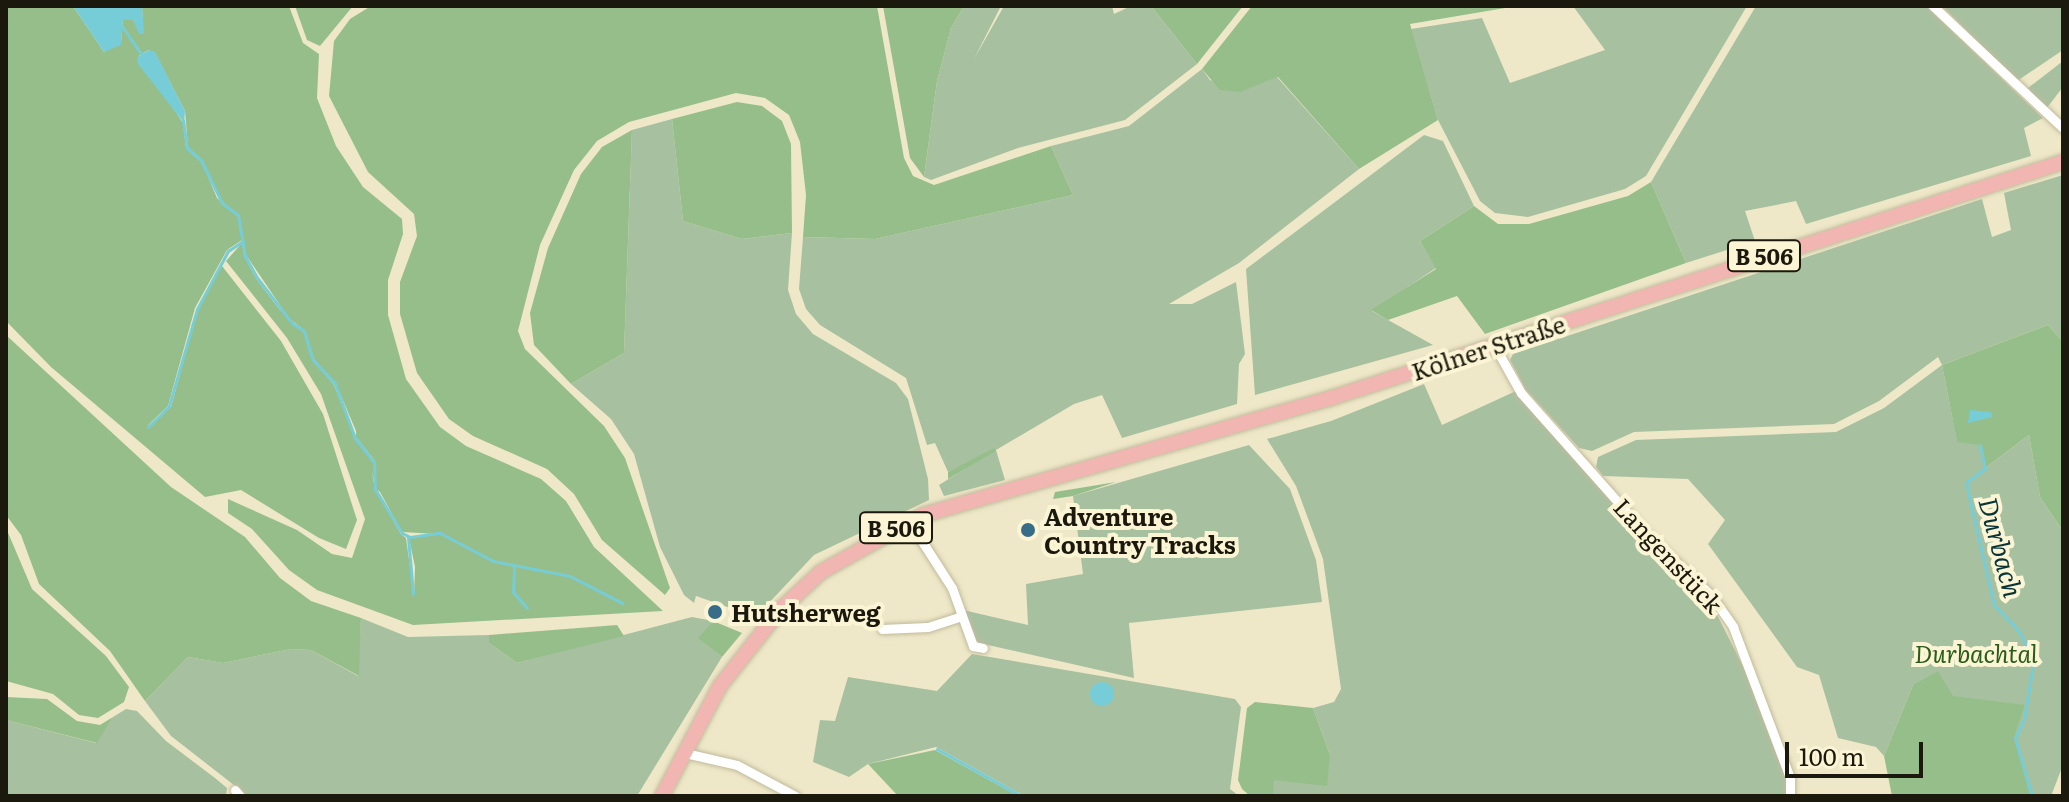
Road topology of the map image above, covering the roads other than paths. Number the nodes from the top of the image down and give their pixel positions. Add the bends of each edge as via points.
1 (1933, 6) edge
2 (2063, 128) edge
3 (2063, 162) edge
4 (1494, 345) junction
5 (909, 521) junction
6 (961, 616) junction
7 (882, 629) dead end
8 (983, 648) dead end
9 (685, 753) junction
10 (662, 796) edge
11 (795, 796) edge
12 (1790, 796) edge

1 - 2 street
3 - 4 main road, Kölner Straße / B 506
4 - 5 main road, Kölner Straße / B 506
4 - 12 street, Langenstück via 1521,393 1647,535 1711,595 1733,627 1790,778
5 - 6 street via 952,588
5 - 9 main road, Kölner Straße / B 506 via 821,572 780,610 720,686
6 - 7 street via 928,627
6 - 8 street via 973,646
9 - 10 main road, Kölner Straße / B 506
9 - 11 street via 737,765

